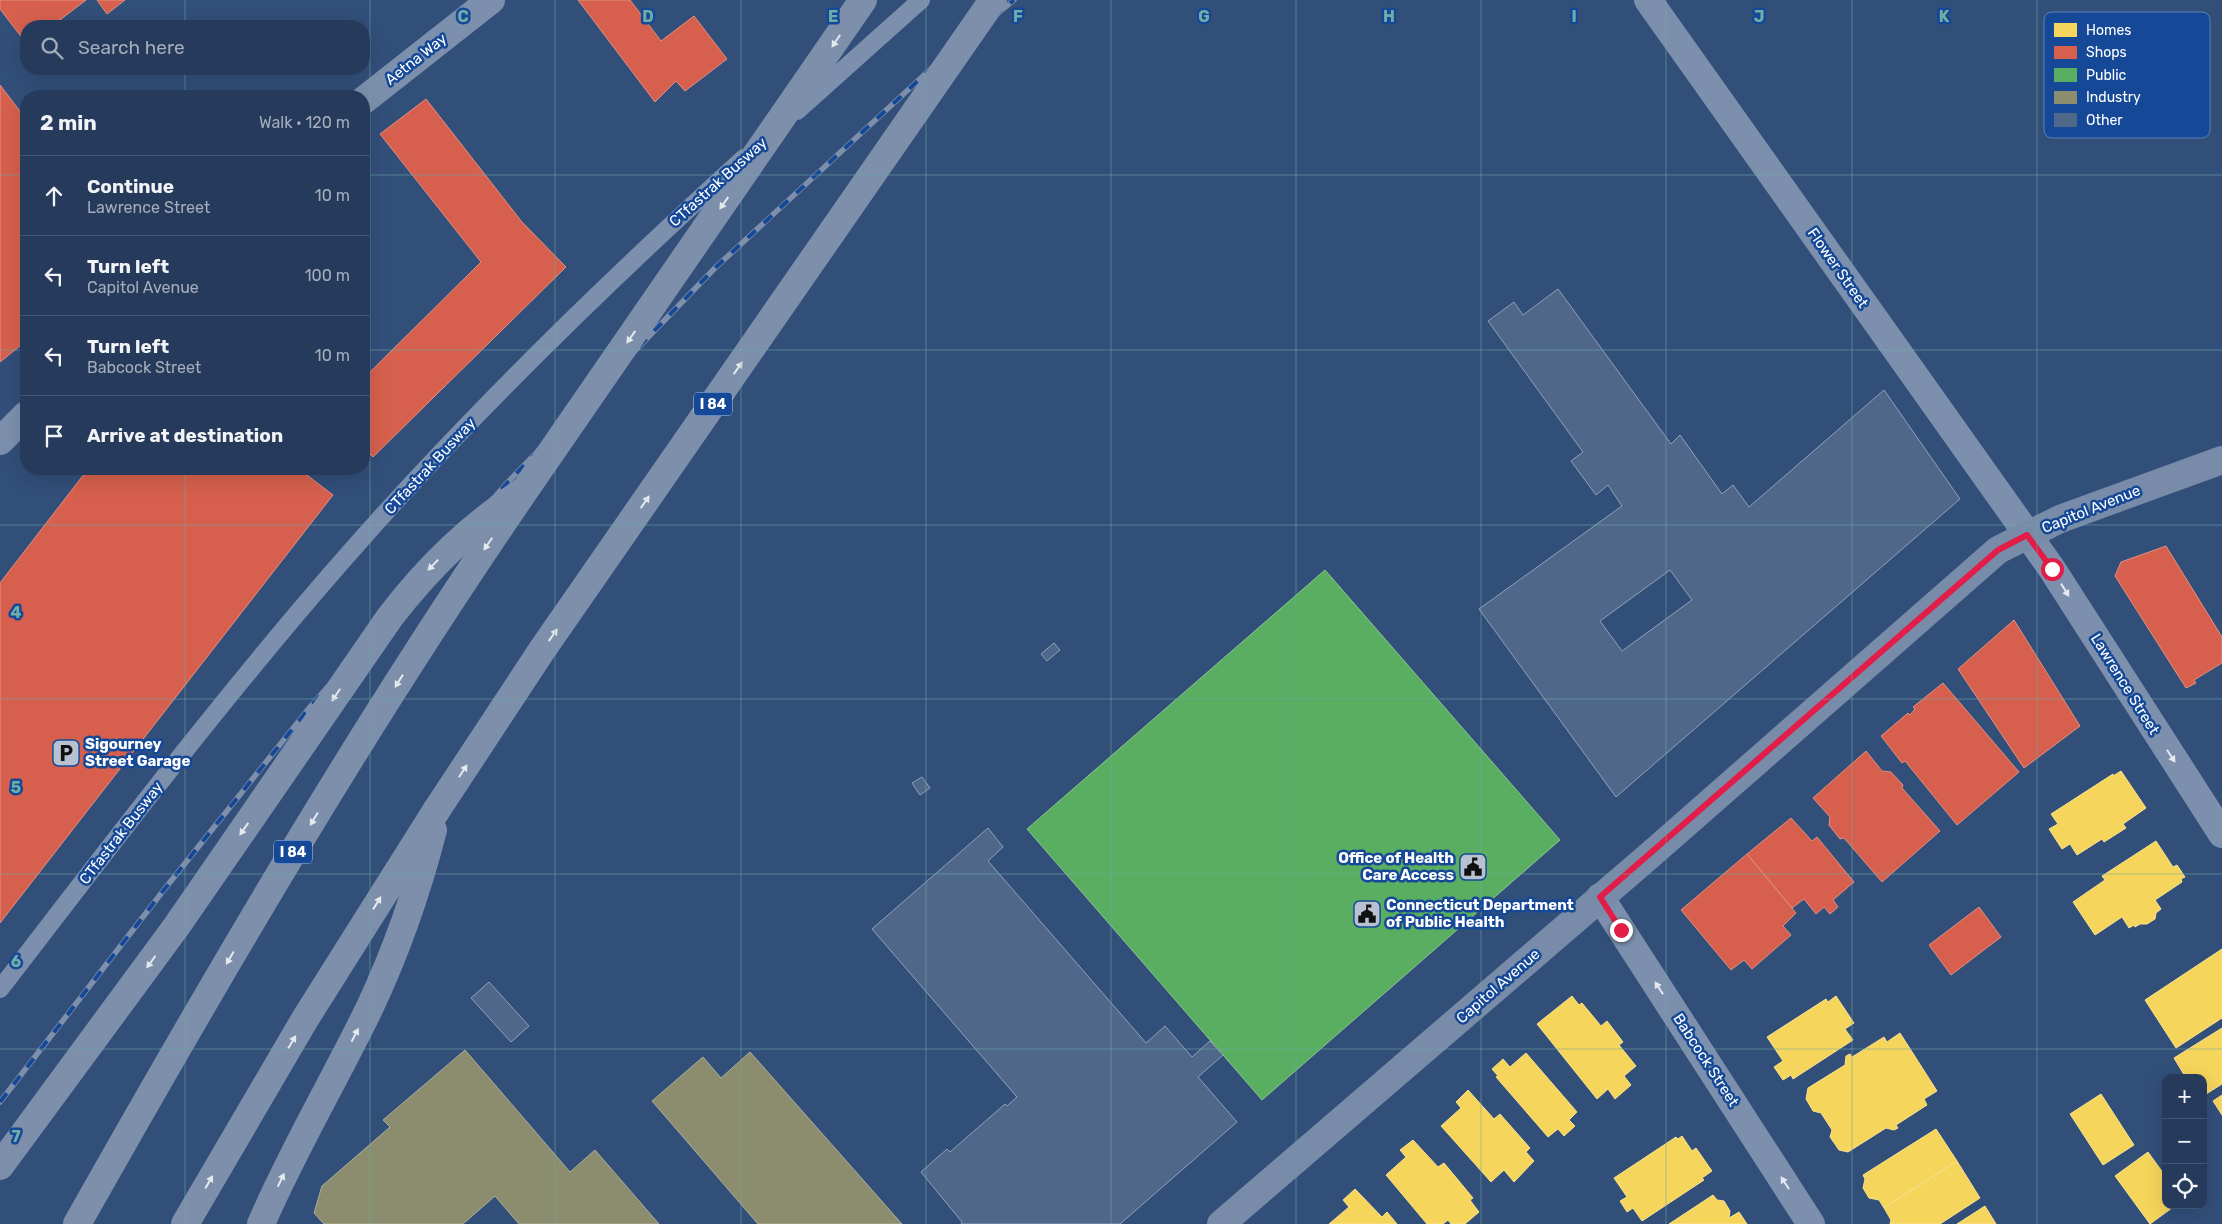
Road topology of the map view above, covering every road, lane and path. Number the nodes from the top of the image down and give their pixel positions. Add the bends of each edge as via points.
1 (491, 0) edge
2 (863, 0) edge
3 (921, 0) edge
4 (993, 0) edge
5 (1648, 0) edge
6 (370, 95) edge
7 (20, 421) edge
8 (0, 442) edge
9 (2222, 460) edge
10 (525, 490) junction
11 (2027, 535) junction
12 (436, 811) junction
13 (2222, 834) edge
14 (1600, 897) junction
15 (0, 989) edge
16 (0, 1166) edge
17 (76, 1224) edge
18 (185, 1224) edge
19 (261, 1224) edge
20 (1220, 1224) edge
21 (1811, 1224) edge

1 - 6 street, Aetna Way
2 -> 10 highway, I 84, bridge
3 - 15 lane, CTfastrak Busway via 682,214 498,392 345,558 271,644
12 -> 4 highway, I 84, bridge via 542,650
5 - 11 street, Flower Street
7 - 8 street
9 - 11 main road, Capitol Avenue via 2060,519
10 -> 16 highway, bridge via 466,533 404,598 176,927
10 -> 17 highway, I 84 via 420,648 328,796
11 -> 13 street, Lawrence Street
11 - 14 main road, Capitol Avenue via 1998,550
18 -> 12 highway, I 84 via 306,1018
19 -> 12 highway via 387,967 424,865
14 - 20 main road, Capitol Avenue
21 -> 14 street, Babcock Street

